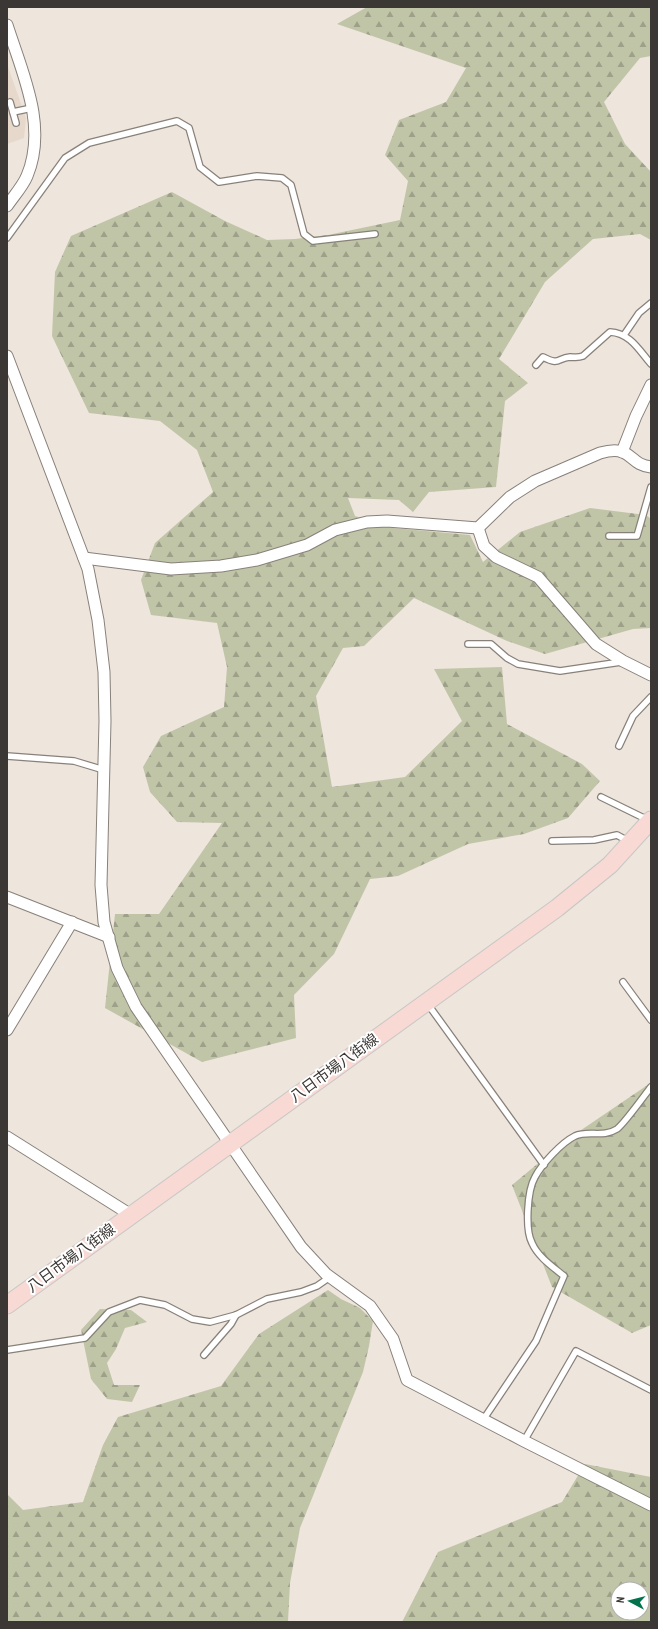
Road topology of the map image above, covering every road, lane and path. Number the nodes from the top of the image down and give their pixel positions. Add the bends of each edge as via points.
1 (7, 25) edge
2 (10, 102) dead end
3 (33, 108) junction
4 (13, 112) junction
5 (16, 122) dead end
6 (7, 206) edge
7 (375, 234) dead end
8 (7, 238) edge
9 (651, 303) edge
10 (624, 335) junction
11 (7, 356) edge
12 (651, 364) edge
13 (536, 365) dead end
14 (651, 385) edge
15 (622, 452) junction
16 (651, 468) edge
17 (651, 487) edge
18 (478, 528) junction
19 (609, 536) dead end
20 (84, 558) junction
21 (468, 644) dead end
22 (623, 661) junction
23 (651, 674) edge
24 (651, 697) edge
25 (619, 746) dead end
26 (7, 756) edge
27 (104, 770) junction
28 (601, 797) dead end
29 (651, 821) edge
30 (552, 841) dead end
31 (630, 843) junction
32 (7, 897) edge
33 (72, 922) junction
34 (109, 937) junction
35 (622, 982) dead end
36 (426, 1002) junction
37 (651, 1020) edge
38 (7, 1030) edge
39 (651, 1086) edge
40 (7, 1138) edge
41 (230, 1143) junction
42 (544, 1165) junction
43 (131, 1215) junction
44 (330, 1277) junction
45 (7, 1305) edge
46 (236, 1315) junction
47 (7, 1350) edge
48 (204, 1355) dead end
49 (651, 1390) edge
50 (483, 1420) junction
51 (524, 1441) junction
52 (651, 1505) edge

1 - 3 street
2 - 4 lane
3 - 4 lane
3 - 6 street via 35,134 32,160 27,177
4 - 5 lane
7 - 8 lane via 313,241 304,234 291,185 282,178 257,176 219,182 200,167 189,128 177,122 88,143 66,158
9 - 10 lane via 639,313
10 - 12 lane
10 - 13 lane via 610,332 583,356 568,357 558,362 542,357
11 - 20 street
14 - 15 street
15 - 16 street via 638,464
15 - 18 street via 611,450 600,453 535,481 510,497
17 - 19 lane via 637,536
18 - 20 street via 387,521 367,522 335,530 308,545 264,558 221,566 171,569
18 - 22 street via 484,546 496,557 538,577 596,644
20 - 27 street via 98,620 103,664
21 - 22 lane via 491,644 518,664 560,671
22 - 23 street
24 - 25 lane via 633,716
26 - 27 lane via 74,761
27 - 34 street via 101,885 104,922
28 - 29 lane
29 - 31 main road, 八日市場八街線
30 - 31 lane via 594,840 617,835
31 - 36 main road, 八日市場八街線 via 587,885
32 - 33 street
33 - 34 street
33 - 38 street
34 - 41 street via 117,968 136,1007
35 - 37 lane
36 - 41 main road, 八日市場八街線
36 - 42 lane
39 - 42 lane via 618,1129 603,1134 574,1136
40 - 43 street
41 - 43 main road, 八日市場八街線
41 - 44 street via 301,1247
42 - 50 lane via 534,1178 527,1214 529,1235 532,1245 564,1276 536,1341
43 - 45 main road, 八日市場八街線
44 - 46 lane via 311,1288 268,1299
44 - 50 street via 370,1306 393,1339 407,1380
46 - 47 lane via 210,1322 192,1319 164,1305 140,1300 109,1312 85,1338
46 - 48 lane
49 - 51 lane via 576,1351
50 - 51 street
51 - 52 street

